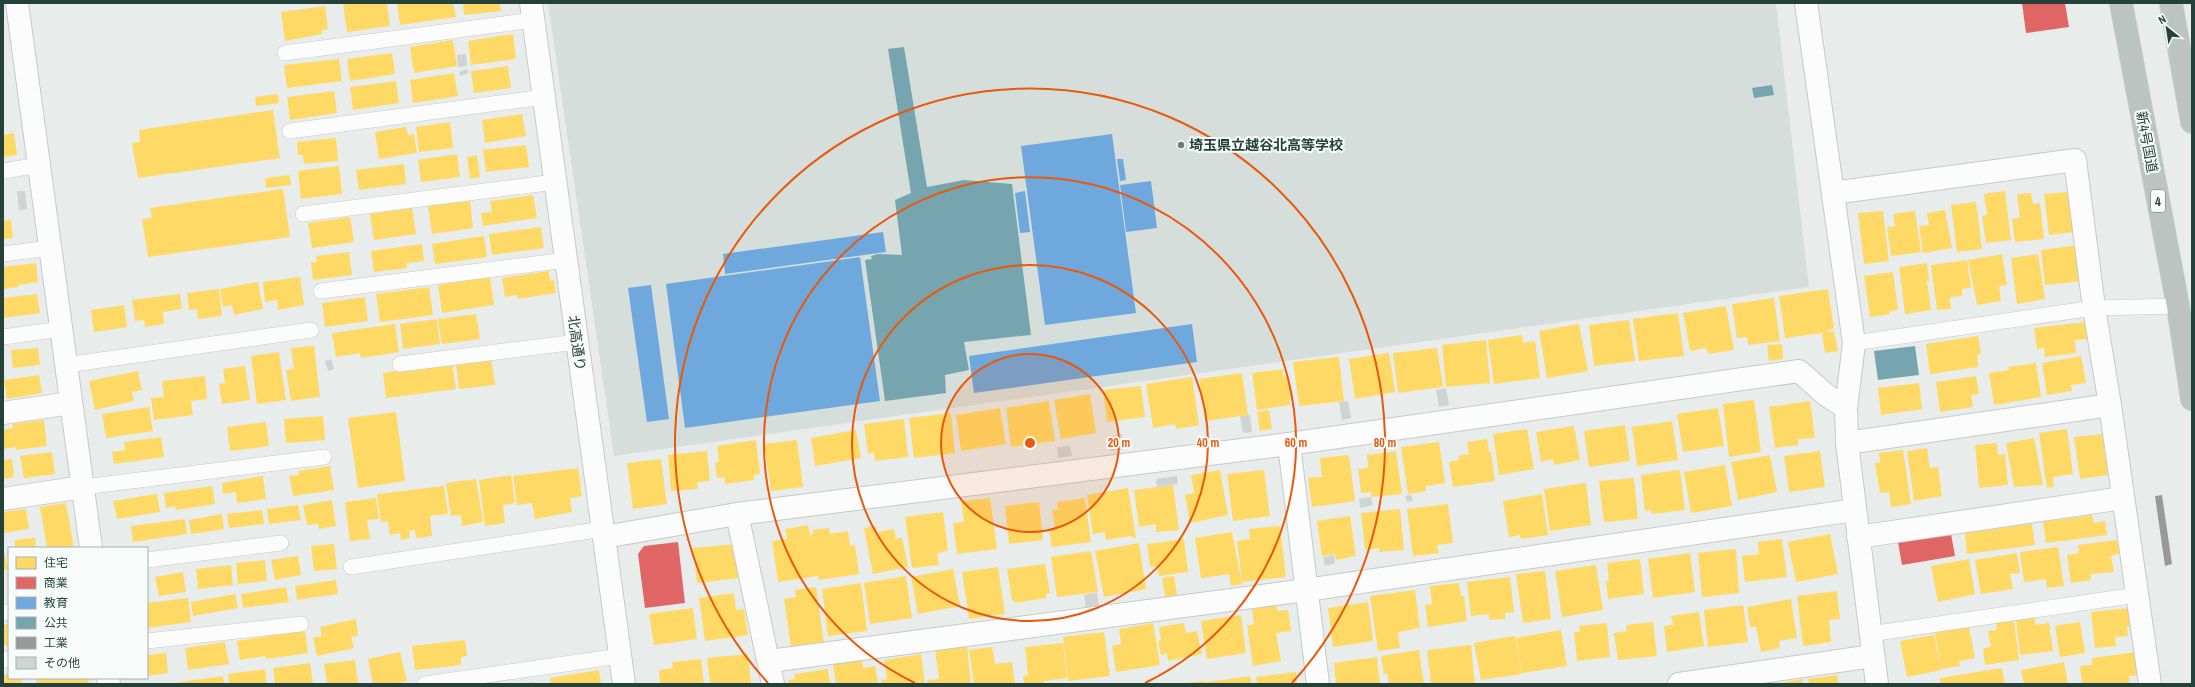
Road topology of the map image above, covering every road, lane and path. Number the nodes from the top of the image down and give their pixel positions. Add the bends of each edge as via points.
1 (18, 3) edge
2 (1806, 3) edge
3 (2122, 3) edge
4 (2171, 3) edge
5 (532, 11) edge
6 (284, 53) dead end
7 (544, 97) junction
8 (2192, 122) edge
9 (290, 131) dead end
10 (39, 166) junction
11 (3, 171) edge
12 (555, 182) junction
13 (1833, 193) junction
14 (303, 214) dead end
15 (50, 248) junction
16 (3, 254) edge
17 (566, 260) junction
18 (321, 291) dead end
19 (2178, 306) junction
20 (2094, 308) junction
21 (61, 329) junction
22 (311, 330) dead end
23 (3, 337) edge
24 (577, 342) junction
25 (1854, 343) junction
26 (400, 364) dead end
27 (66, 365) junction
28 (2192, 399) edge
29 (72, 403) junction
30 (2110, 405) junction
31 (1846, 408) junction
32 (3, 413) edge
33 (1847, 443) junction
34 (1289, 444) junction
35 (324, 457) dead end
36 (82, 488) junction
37 (3, 498) edge
38 (2123, 498) junction
39 (1855, 510) junction
40 (737, 514) junction
41 (603, 533) junction
42 (1858, 537) junction
43 (282, 543) dead end
44 (91, 547) edge
45 (148, 560) edge
46 (351, 567) dead end
47 (1306, 590) junction
48 (2137, 595) junction
49 (301, 624) dead end
50 (1870, 634) junction
51 (148, 641) edge
52 (620, 656) junction
53 (1873, 656) junction
54 (770, 661) junction
55 (425, 684) edge
56 (624, 684) edge
57 (773, 684) edge
58 (1318, 684) edge
59 (1678, 684) edge
60 (1877, 684) edge
61 (2150, 684) edge

1 - 10 street
2 - 13 street
3 - 19 highway, 新4号国道 / 4
4 - 8 highway
5 - 6 lane
5 - 7 street, 北高通り
7 - 9 lane
7 - 12 street, 北高通り
10 - 11 lane
10 - 15 street
12 - 14 lane
12 - 17 street, 北高通り
13 - 20 street via 2075,160
13 - 25 street
15 - 16 lane
15 - 21 street
17 - 18 lane
17 - 24 street, 北高通り
19 - 20 lane
19 - 28 highway, 新4号国道 / 4
20 - 25 lane
20 - 30 street
21 - 23 lane
21 - 27 street
22 - 27 lane
24 - 26 lane
24 - 41 street, 北高通り
25 - 31 street
27 - 29 street
29 - 32 street
29 - 36 street
30 - 33 street
30 - 38 street
31 - 33 street
31 - 34 street via 1826,395 1799,371
33 - 39 street
34 - 40 street
34 - 47 street
35 - 36 lane
36 - 37 street
36 - 44 street
38 - 42 street
38 - 48 street
39 - 42 street
39 - 47 street
40 - 41 street
40 - 54 street
41 - 46 lane
41 - 52 street, 北高通り
42 - 50 street
43 - 45 lane
47 - 54 street
47 - 58 street
48 - 50 lane
48 - 61 street
49 - 51 lane
50 - 53 street
52 - 55 lane
52 - 56 street, 北高通り
53 - 59 street
53 - 60 street
54 - 57 street

